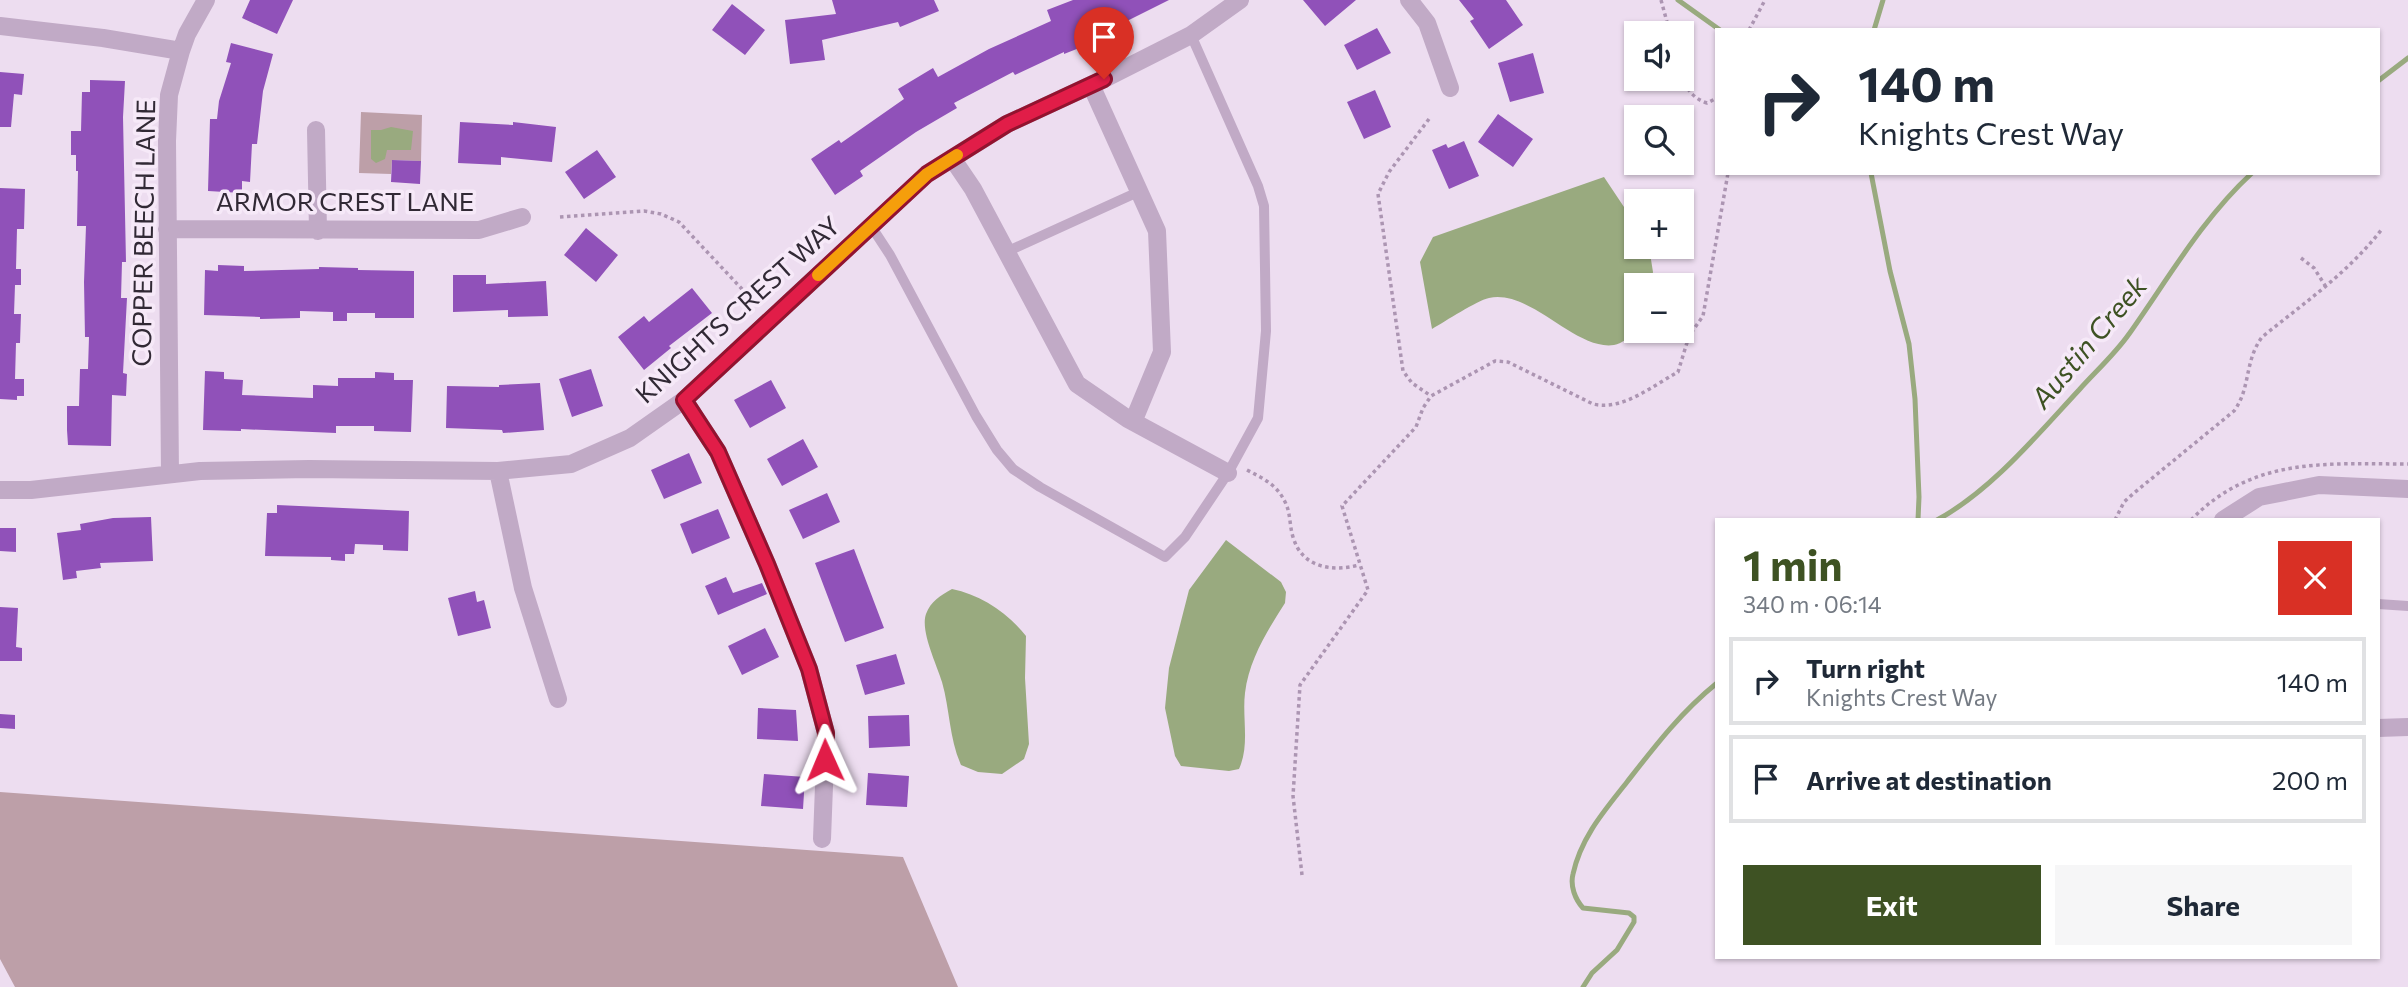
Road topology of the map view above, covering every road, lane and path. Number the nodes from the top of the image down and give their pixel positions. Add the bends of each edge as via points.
1 (206, 0) edge
2 (1240, 0) edge
3 (1409, 0) edge
4 (1661, 0) edge
5 (1765, 0) edge
6 (1667, 21) edge
7 (0, 26) edge
8 (1750, 28) edge
9 (1191, 35) junction
10 (181, 51) junction
11 (1091, 85) junction
12 (1450, 88) dead end
13 (1690, 91) edge
14 (1715, 99) edge
15 (1429, 119) dead end
16 (316, 130) dead end
17 (952, 158) junction
18 (1728, 175) edge
19 (1138, 192) junction
20 (522, 217) dead end
21 (560, 217) dead end
22 (871, 226) junction
23 (167, 229) junction
24 (2382, 229) dead end
25 (318, 231) junction
26 (1006, 252) junction
27 (2301, 258) dead end
28 (2326, 287) junction
29 (757, 305) dead end
30 (1432, 396) junction
31 (684, 400) junction
32 (1133, 422) junction
33 (1247, 470) dead end
34 (498, 471) junction
35 (1228, 473) junction
36 (170, 474) junction
37 (2408, 489) edge
38 (0, 490) edge
39 (2116, 518) edge
40 (2227, 518) edge
41 (1360, 565) junction
42 (2380, 604) edge
43 (2408, 606) edge
44 (558, 699) dead end
45 (2408, 727) edge
46 (2380, 728) edge
47 (822, 839) dead end
48 (1302, 875) dead end

1 - 10 street, COPPER BEECH LANE
2 - 9 street, KNIGHTS CREST WAY
3 - 12 street via 1427,23
4 - 6 path
5 - 8 path
7 - 10 street
9 - 11 street, KNIGHTS CREST WAY
9 - 35 lane via 1264,205 1266,331 1258,418
10 - 23 street, COPPER BEECH LANE via 169,95
11 - 17 street, KNIGHTS CREST WAY via 1007,124
11 - 19 street
13 - 14 path via 1707,103
15 - 30 path via 1378,194 1403,371
16 - 25 street
17 - 22 street, KNIGHTS CREST WAY via 927,174
17 - 26 street
18 - 30 path via 1703,316 1689,336 1678,372 1607,408 1508,362 1495,361
19 - 26 lane
19 - 32 street via 1157,231 1162,352
20 - 25 street, ARMOR CREST LANE via 479,230
21 - 29 path via 644,211 680,222
22 - 31 street, KNIGHTS CREST WAY
22 - 35 lane via 997,450 1013,469 1165,557 1185,537
23 - 25 street, ARMOR CREST LANE
23 - 36 street, COPPER BEECH LANE
24 - 28 path
26 - 32 street via 1077,384
27 - 28 path
28 - 39 path via 2253,349 2244,395 2235,411 2134,493
30 - 41 path via 1416,426 1342,506
31 - 34 street, KNIGHTS CREST WAY via 630,438 571,464
31 - 47 street via 718,452 809,669 826,733
32 - 35 street
33 - 41 path via 1272,483 1285,500 1292,534 1306,558 1326,569
34 - 36 street, KNIGHTS CREST WAY via 309,469
34 - 44 street via 523,587
36 - 38 street, KNIGHTS CREST WAY via 31,491
37 - 40 street via 2319,485 2259,497
41 - 48 path via 1368,590 1300,685 1293,796
42 - 43 lane
45 - 46 street

